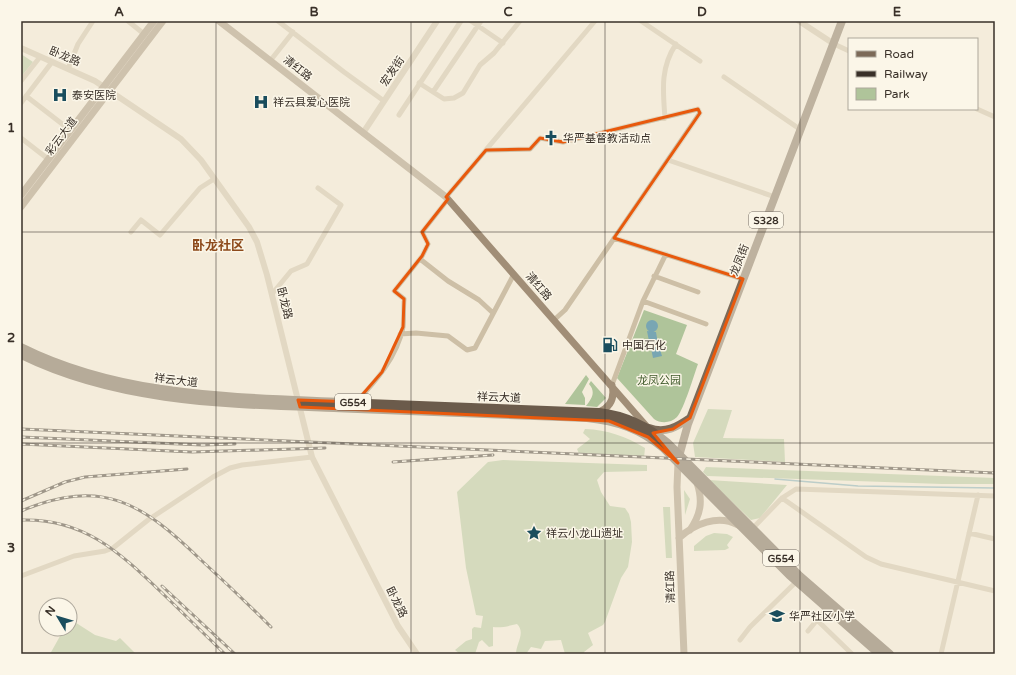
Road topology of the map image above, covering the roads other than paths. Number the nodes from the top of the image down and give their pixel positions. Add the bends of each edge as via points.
1 (93, 21) edge
2 (128, 21) edge
3 (154, 21) edge
4 (163, 21) edge
5 (219, 21) edge
6 (278, 21) edge
7 (437, 21) edge
8 (461, 21) edge
9 (471, 21) edge
10 (520, 21) edge
11 (595, 21) edge
12 (641, 21) edge
13 (799, 21) edge
14 (842, 21) edge
15 (479, 23) edge
16 (293, 32) junction
17 (144, 34) junction
18 (503, 43) junction
19 (676, 44) junction
20 (834, 44) junction
21 (21, 48) edge
22 (848, 51) edge
23 (40, 57) junction
24 (270, 61) junction
25 (700, 61) dead end
26 (52, 62) junction
27 (68, 69) junction
28 (724, 77) dead end
29 (21, 81) edge
30 (420, 84) junction
31 (107, 88) junction
32 (433, 92) junction
33 (26, 96) junction
34 (384, 101) junction
35 (21, 103) edge
36 (978, 109) edge
37 (398, 115) dead end
38 (995, 117) edge
39 (665, 118) junction
40 (70, 130) junction
41 (801, 130) junction
42 (363, 132) junction
43 (21, 138) edge
44 (486, 150) junction
45 (48, 159) junction
46 (668, 160) junction
47 (214, 178) junction
48 (318, 188) dead end
49 (21, 195) edge
50 (775, 197) junction
51 (447, 198) junction
52 (21, 207) edge
53 (131, 232) dead end
54 (614, 238) junction
55 (666, 254) junction
56 (420, 259) junction
57 (514, 274) junction
58 (654, 276) junction
59 (744, 279) junction
60 (698, 292) dead end
61 (272, 294) junction
62 (643, 301) junction
63 (493, 313) junction
64 (554, 320) junction
65 (706, 324) dead end
66 (400, 334) junction
67 (21, 347) edge
68 (21, 355) edge
69 (612, 385) junction
70 (356, 402) junction
71 (299, 403) junction
72 (599, 412) junction
73 (690, 418) junction
74 (649, 428) junction
75 (680, 454) junction
76 (312, 457) junction
77 (678, 463) junction
78 (697, 483) junction
79 (978, 495) junction
80 (995, 496) edge
81 (782, 498) junction
82 (739, 526) junction
83 (752, 528) junction
84 (690, 530) junction
85 (969, 533) junction
86 (679, 538) junction
87 (995, 539) edge
88 (21, 576) edge
89 (796, 582) junction
90 (958, 583) junction
91 (995, 591) edge
92 (826, 609) junction
93 (817, 620) junction
94 (808, 631) dead end
95 (740, 640) dead end
96 (417, 654) edge
97 (684, 654) edge
98 (852, 654) edge
99 (879, 654) edge
100 (890, 654) edge
101 (942, 654) edge

1 - 27 street via 78,44
2 - 17 street
3 - 17 main road, 彩云大道
4 - 31 main road, 彩云大道
5 - 24 main road, 清红路
6 - 16 street
7 - 34 street, 宏发街
8 - 30 street
9 - 15 street
10 - 18 street
11 - 44 street
12 - 19 street
13 - 20 street
14 - 20 main road, 龙凤街 / S328
15 - 18 street
15 - 32 street
16 - 24 street
16 - 34 street
17 - 31 main road, 彩云大道
18 - 32 street via 480,65 460,95 444,99
19 - 25 street
19 - 39 street via 666,63 663,80
20 - 22 street
20 - 41 main road, 龙凤街 / S328
21 - 23 street, 卧龙路
23 - 26 street, 卧龙路
23 - 29 street
24 - 42 main road, 清红路
26 - 27 street, 卧龙路
26 - 33 street
27 - 31 street, 卧龙路
28 - 41 street
30 - 32 street
30 - 37 street
31 - 40 main road, 彩云大道
31 - 47 street, 卧龙路 via 181,139 193,150
31 - 52 main road, 彩云大道
33 - 35 street
33 - 40 street
34 - 42 street, 宏发街
36 - 38 street
39 - 44 street via 563,142 540,138 530,149
39 - 46 street via 698,109 700,113
40 - 45 main road, 彩云大道
41 - 50 main road, 龙凤街 / S328
42 - 51 main road, 清红路
43 - 45 street
44 - 51 street
45 - 49 main road, 彩云大道
46 - 50 street
46 - 54 street
47 - 53 street via 200,188 160,235 141,220
47 - 61 street, 卧龙路 via 255,238
48 - 61 street via 341,206 307,264 291,271
50 - 59 main road, 龙凤街 / S328
51 - 56 street via 422,232 428,244
51 - 57 main road, 清红路
54 - 55 street
54 - 64 street via 566,310
55 - 58 street
55 - 59 street
56 - 63 street via 452,284 479,300
56 - 66 street via 394,291 404,299 403,327
57 - 63 street
57 - 64 main road, 清红路
58 - 60 street
58 - 62 street
59 - 73 main road, 龙凤街 / S328
61 - 71 street, 卧龙路
62 - 65 street
62 - 69 street
63 - 66 street via 475,348 471,350 462,347 448,336
64 - 69 main road, 清红路
66 - 70 street via 382,372
67 - 71 highway, 祥云大道 / G554 via 80,372 131,385
68 - 71 highway, 祥云大道 / G554 via 78,378 130,392 196,401
69 - 72 main road via 612,400 608,407
69 - 74 main road, 清红路
70 - 71 highway, 祥云大道 / G554
70 - 72 highway, 祥云大道 / G554
71 - 76 street, 卧龙路
71 - 77 highway, 祥云大道 / G554 via 609,421 626,425 643,434
72 - 74 highway, 祥云大道 / G554 via 620,415
73 - 74 main road via 668,430 658,431
73 - 75 main road, 龙凤街 / S328
74 - 75 highway, 祥云大道 / G554
74 - 77 main road, 清红路
75 - 77 main road, 龙凤街 / S328
75 - 83 highway, 祥云大道 / G554
76 - 88 street via 230,468 148,520 113,548 74,556
76 - 96 street, 卧龙路 via 398,626
77 - 78 highway, 祥云大道 / G554
77 - 86 main road, 清红路
78 - 82 highway, 祥云大道 / G554
78 - 84 main road via 701,505
79 - 80 street
79 - 81 street via 796,489
79 - 85 street
81 - 83 street
81 - 90 street via 866,557 881,564
82 - 84 main road via 729,521 718,520
82 - 89 highway, 祥云大道 / G554
83 - 100 highway, 祥云大道 / G554 via 800,576
84 - 86 main road
85 - 87 street
85 - 90 street
86 - 97 main road, 清红路
89 - 92 highway, 祥云大道 / G554
89 - 95 street
90 - 91 street
90 - 101 street
92 - 93 street
92 - 99 highway, 祥云大道 / G554
93 - 94 street
93 - 98 street

